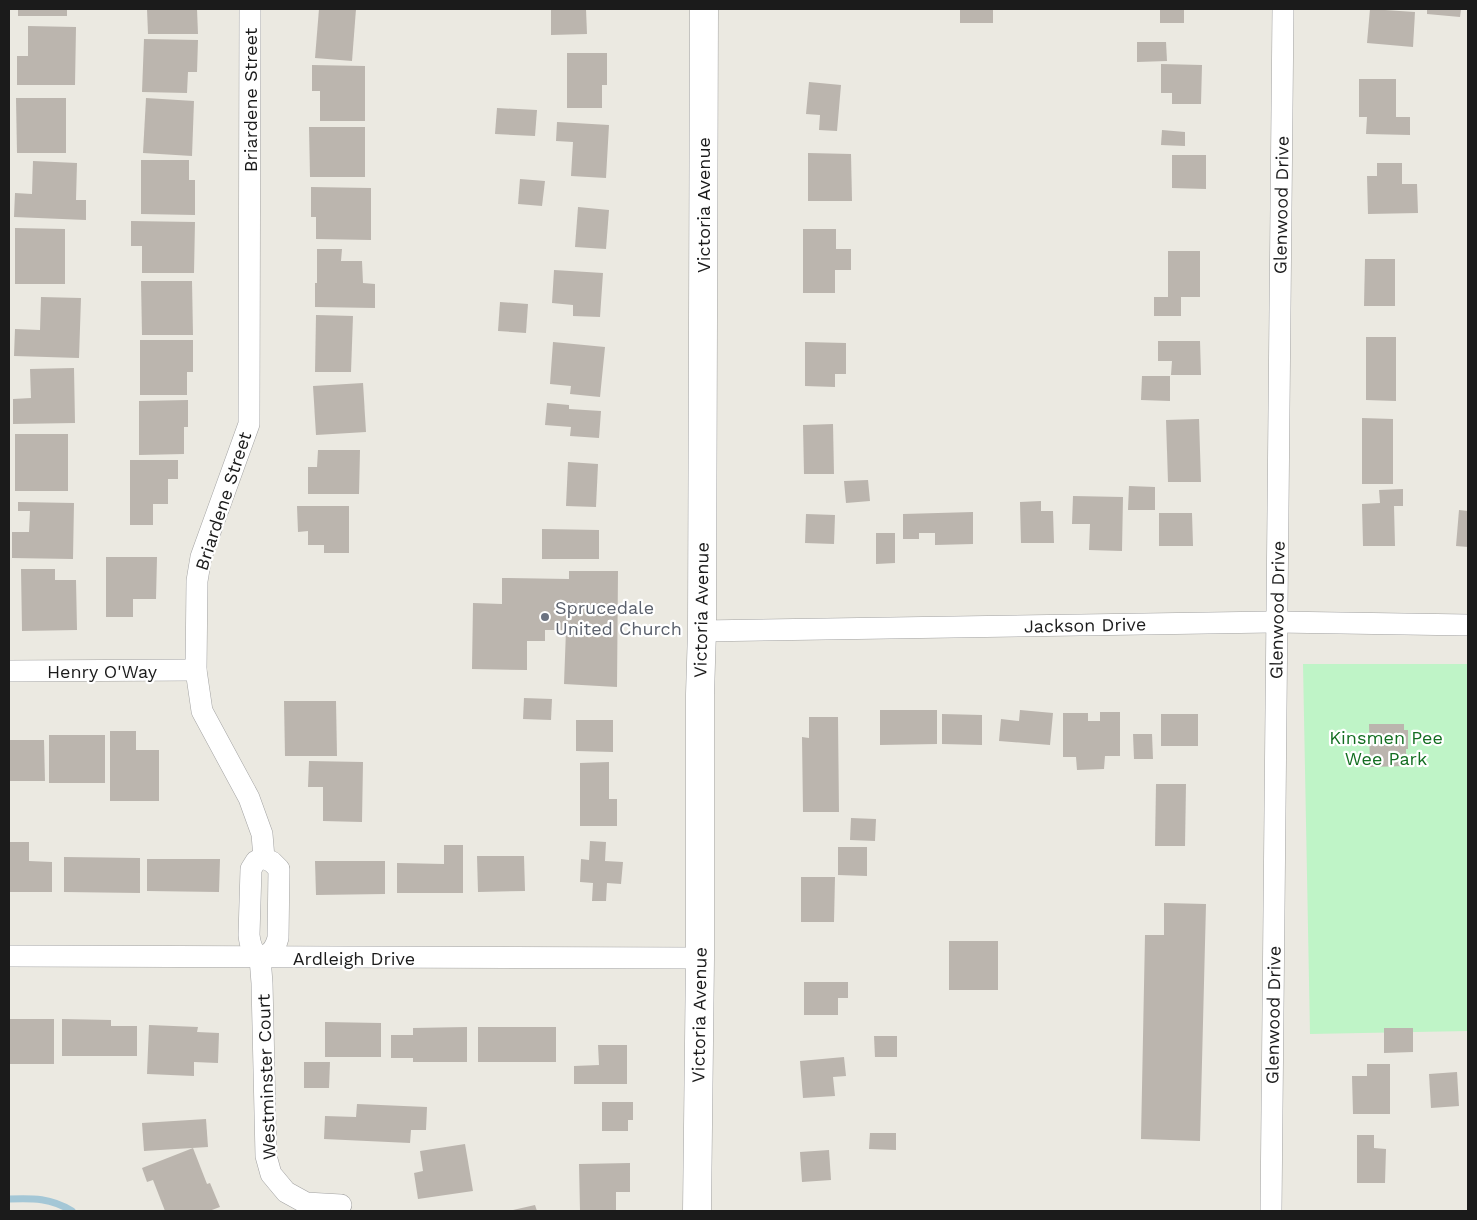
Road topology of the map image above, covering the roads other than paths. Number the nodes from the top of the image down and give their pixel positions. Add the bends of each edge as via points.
1 (250, 9) edge
2 (704, 9) edge
3 (1283, 9) edge
4 (1277, 622) junction
5 (1468, 625) edge
6 (702, 631) junction
7 (196, 670) junction
8 (9, 671) edge
9 (264, 858) junction
10 (9, 956) edge
11 (260, 958) junction
12 (700, 958) junction
13 (341, 1205) dead end
14 (697, 1211) edge
15 (1270, 1211) edge

1 - 7 street, Briardene Street via 249,424 201,557 197,581
2 - 6 street, Victoria Avenue
3 - 4 street, Glenwood Drive
4 - 5 street, Jackson Drive
4 - 6 street, Jackson Drive
4 - 15 street, Glenwood Drive
6 - 12 street, Victoria Avenue
7 - 8 street, Henry O'Way
7 - 9 street, Briardene Street via 202,711 249,798 262,834
9 - 11 street via 256,861 251,869 250,944
9 - 11 street via 279,870 278,938 275,948
10 - 11 street, Ardleigh Drive
11 - 12 street, Ardleigh Drive
11 - 13 street, Westminster Court via 266,1156 271,1174 286,1192 306,1202
12 - 14 street, Victoria Avenue

